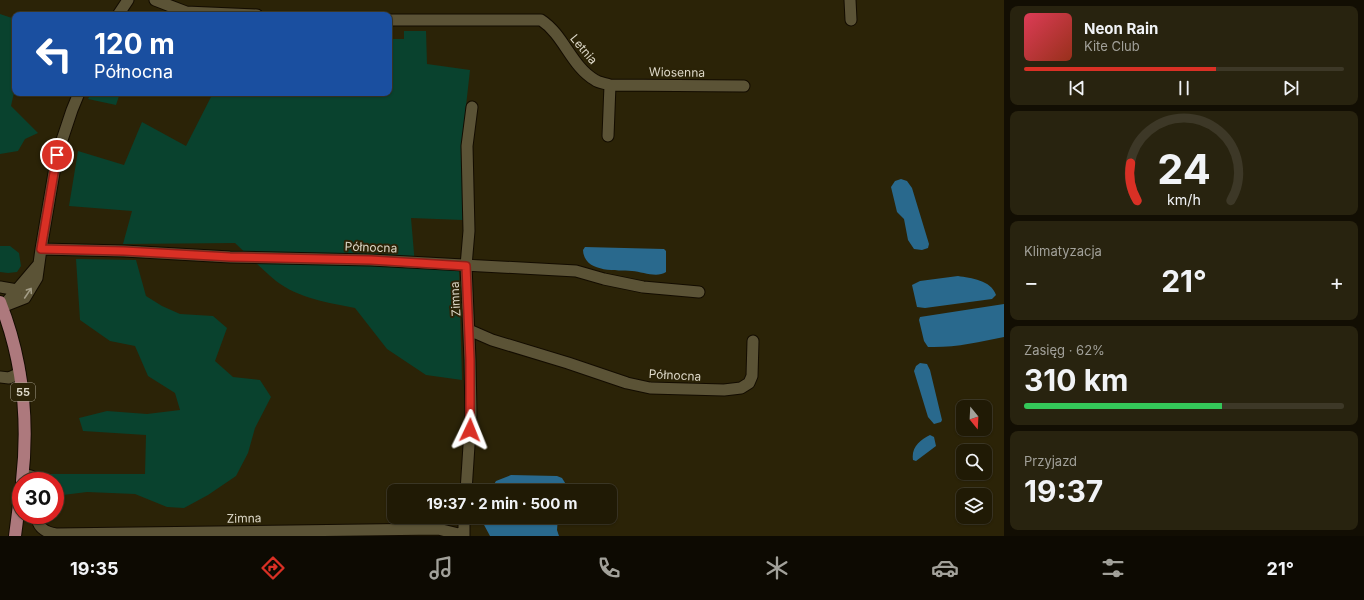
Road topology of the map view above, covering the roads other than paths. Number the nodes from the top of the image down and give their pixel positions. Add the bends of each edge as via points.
1 (128, 0) edge
2 (155, 0) edge
3 (850, 0) edge
4 (120, 12) edge
5 (186, 12) edge
6 (392, 20) edge
7 (851, 20) dead end
8 (610, 84) junction
9 (744, 86) dead end
10 (78, 96) edge
11 (472, 107) dead end
12 (608, 136) dead end
13 (41, 249) junction
14 (38, 265) junction
15 (466, 266) junction
16 (0, 287) edge
17 (17, 290) junction
18 (699, 292) dead end
19 (1, 304) edge
20 (469, 330) junction
21 (753, 341) dead end
22 (20, 373) junction
23 (0, 377) edge
24 (22, 472) edge
25 (466, 484) edge
26 (17, 524) edge
27 (38, 524) edge
28 (464, 524) edge
29 (15, 536) edge
30 (464, 536) edge

1 - 4 street
2 - 5 street
3 - 7 street
6 - 8 street, Letnia via 541,20 550,26 574,60 595,81
8 - 9 street, Wiosenna
8 - 12 street
10 - 13 street via 57,155
11 - 15 street, Zimna via 467,146 469,231
13 - 14 street
13 - 15 street, Północna via 371,260
14 - 17 street
19 -> 14 street via 24,298 37,278
15 - 18 street, Północna via 576,271 643,287
15 - 20 street, Zimna
16 - 17 street
17 - 19 street
19 - 22 main road, 55
20 - 21 street, Północna via 492,340 650,388 741,388 749,384 752,376
20 - 25 street, Zimna via 471,415
22 - 23 street via 9,378
22 - 24 main road, 55 via 26,436
26 - 29 main road
27 - 30 street, Zimna via 43,531 56,534 438,529
28 - 30 street, Zimna

